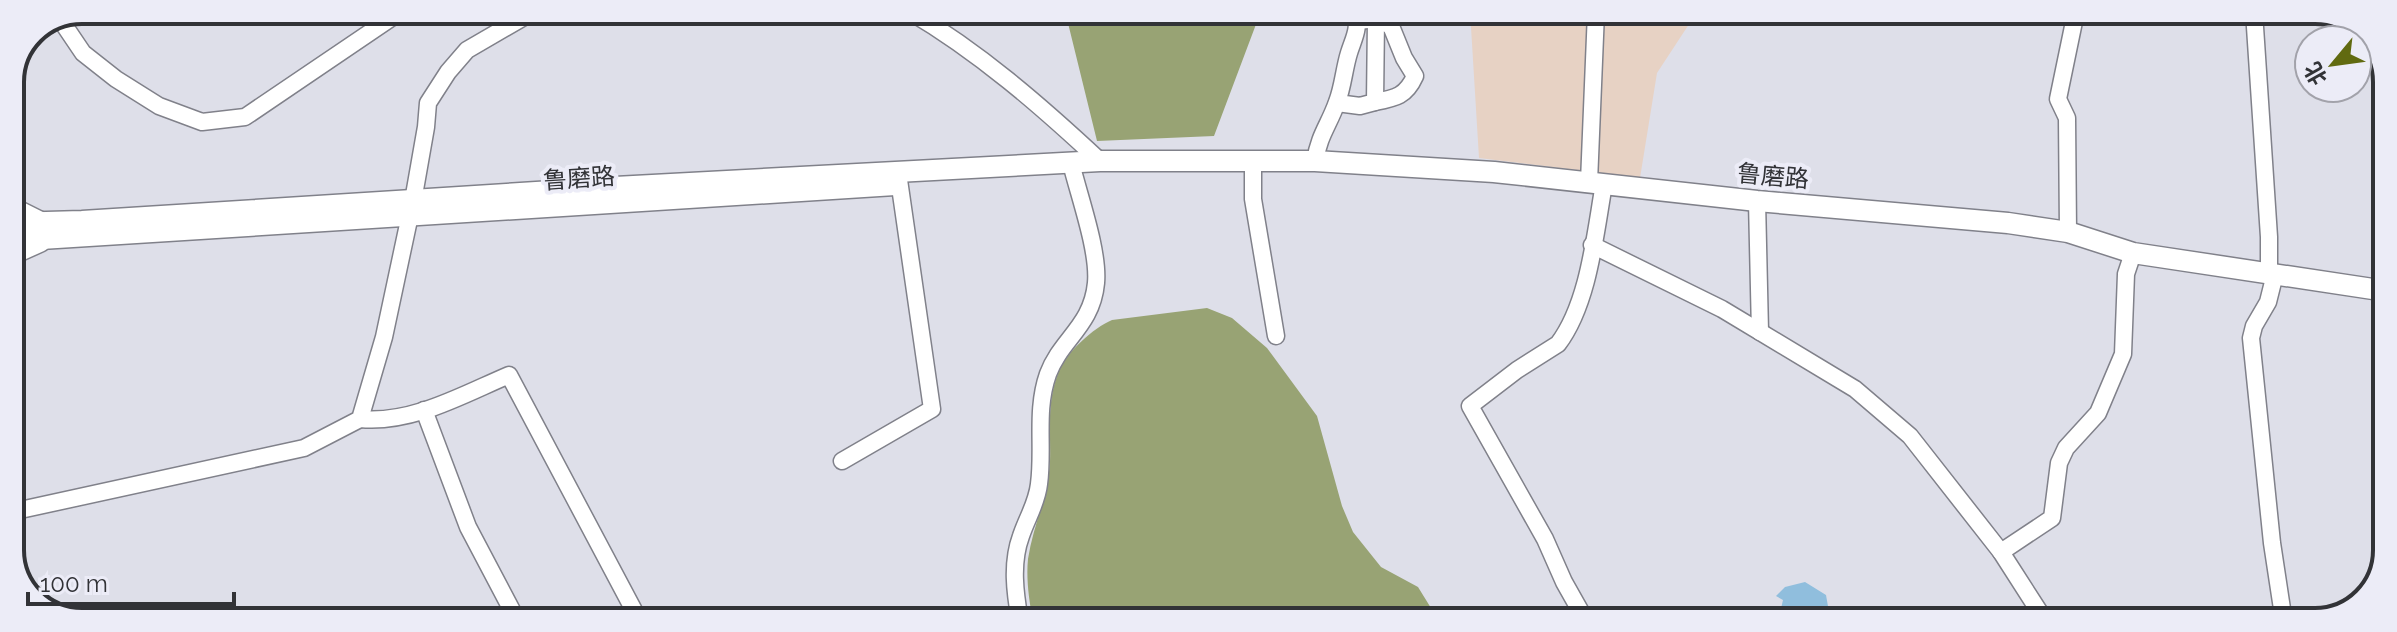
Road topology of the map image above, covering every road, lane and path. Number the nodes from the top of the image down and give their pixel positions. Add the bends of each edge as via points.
1 (382, 24) edge
2 (512, 24) edge
3 (928, 24) edge
4 (1356, 24) edge
5 (1386, 24) edge
6 (1389, 24) edge
7 (1596, 24) edge
8 (2074, 24) edge
9 (2255, 24) edge
10 (65, 27) edge
11 (1375, 102) junction
12 (1337, 103) junction
13 (1253, 160) junction
14 (1100, 161) junction
15 (1150, 161) junction
16 (1315, 161) junction
17 (1073, 168) junction
18 (899, 178) junction
19 (1597, 183) junction
20 (1757, 201) junction
21 (411, 208) junction
22 (24, 220) edge
23 (24, 227) edge
24 (38, 231) junction
25 (2068, 232) junction
26 (24, 236) edge
27 (24, 242) edge
28 (1592, 245) junction
29 (2133, 253) junction
30 (2272, 274) junction
31 (2373, 289) edge
32 (1760, 332) junction
33 (1276, 336) dead end
34 (424, 410) junction
35 (360, 419) junction
36 (842, 461) dead end
37 (24, 509) edge
38 (2001, 552) junction
39 (511, 608) edge
40 (633, 608) edge
41 (1019, 608) edge
42 (1579, 608) edge
43 (2037, 608) edge
44 (2282, 608) edge

1 - 10 street via 245,117 202,122 159,106 116,79 83,53
2 - 21 street via 467,50 428,103
3 - 14 street via 980,59
4 - 12 street
5 - 11 street
6 - 11 street via 1415,76 1399,98
7 - 19 street
8 - 25 street via 2058,99 2067,118
9 - 30 street
11 - 12 street
12 - 16 street via 1318,139
13 - 15 street, 鲁磨路
13 - 16 street, 鲁磨路
13 - 33 street via 1253,199
14 - 15 street, 鲁磨路
14 - 17 street, 鲁磨路
15 - 17 street, 鲁磨路
16 - 19 street, 鲁磨路
17 - 18 street, 鲁磨路
17 - 41 street via 1096,282 1085,320 1056,359 1045,389 1040,481 1015,565
18 - 21 street, 鲁磨路
18 - 36 street via 932,409
19 - 20 street, 鲁磨路
19 - 28 street
20 - 25 street, 鲁磨路
20 - 32 street
21 - 24 street, 鲁磨路
21 - 35 street via 384,337
22 - 24 main road
23 - 24 street, 鲁磨路
24 - 26 street, 鲁磨路
24 - 27 main road
25 - 29 street, 鲁磨路
28 - 32 street
28 - 42 street via 1575,315 1558,344 1470,406
29 - 30 street, 鲁磨路
29 - 38 street via 2126,274 2123,354 2098,413 2059,463 2052,518
30 - 31 street, 鲁磨路
30 - 44 street via 2268,302 2251,338
32 - 38 street via 1855,389 1910,436
34 - 35 street
34 - 39 street via 468,527
34 - 40 street via 509,375
35 - 37 street via 304,448
38 - 43 street

